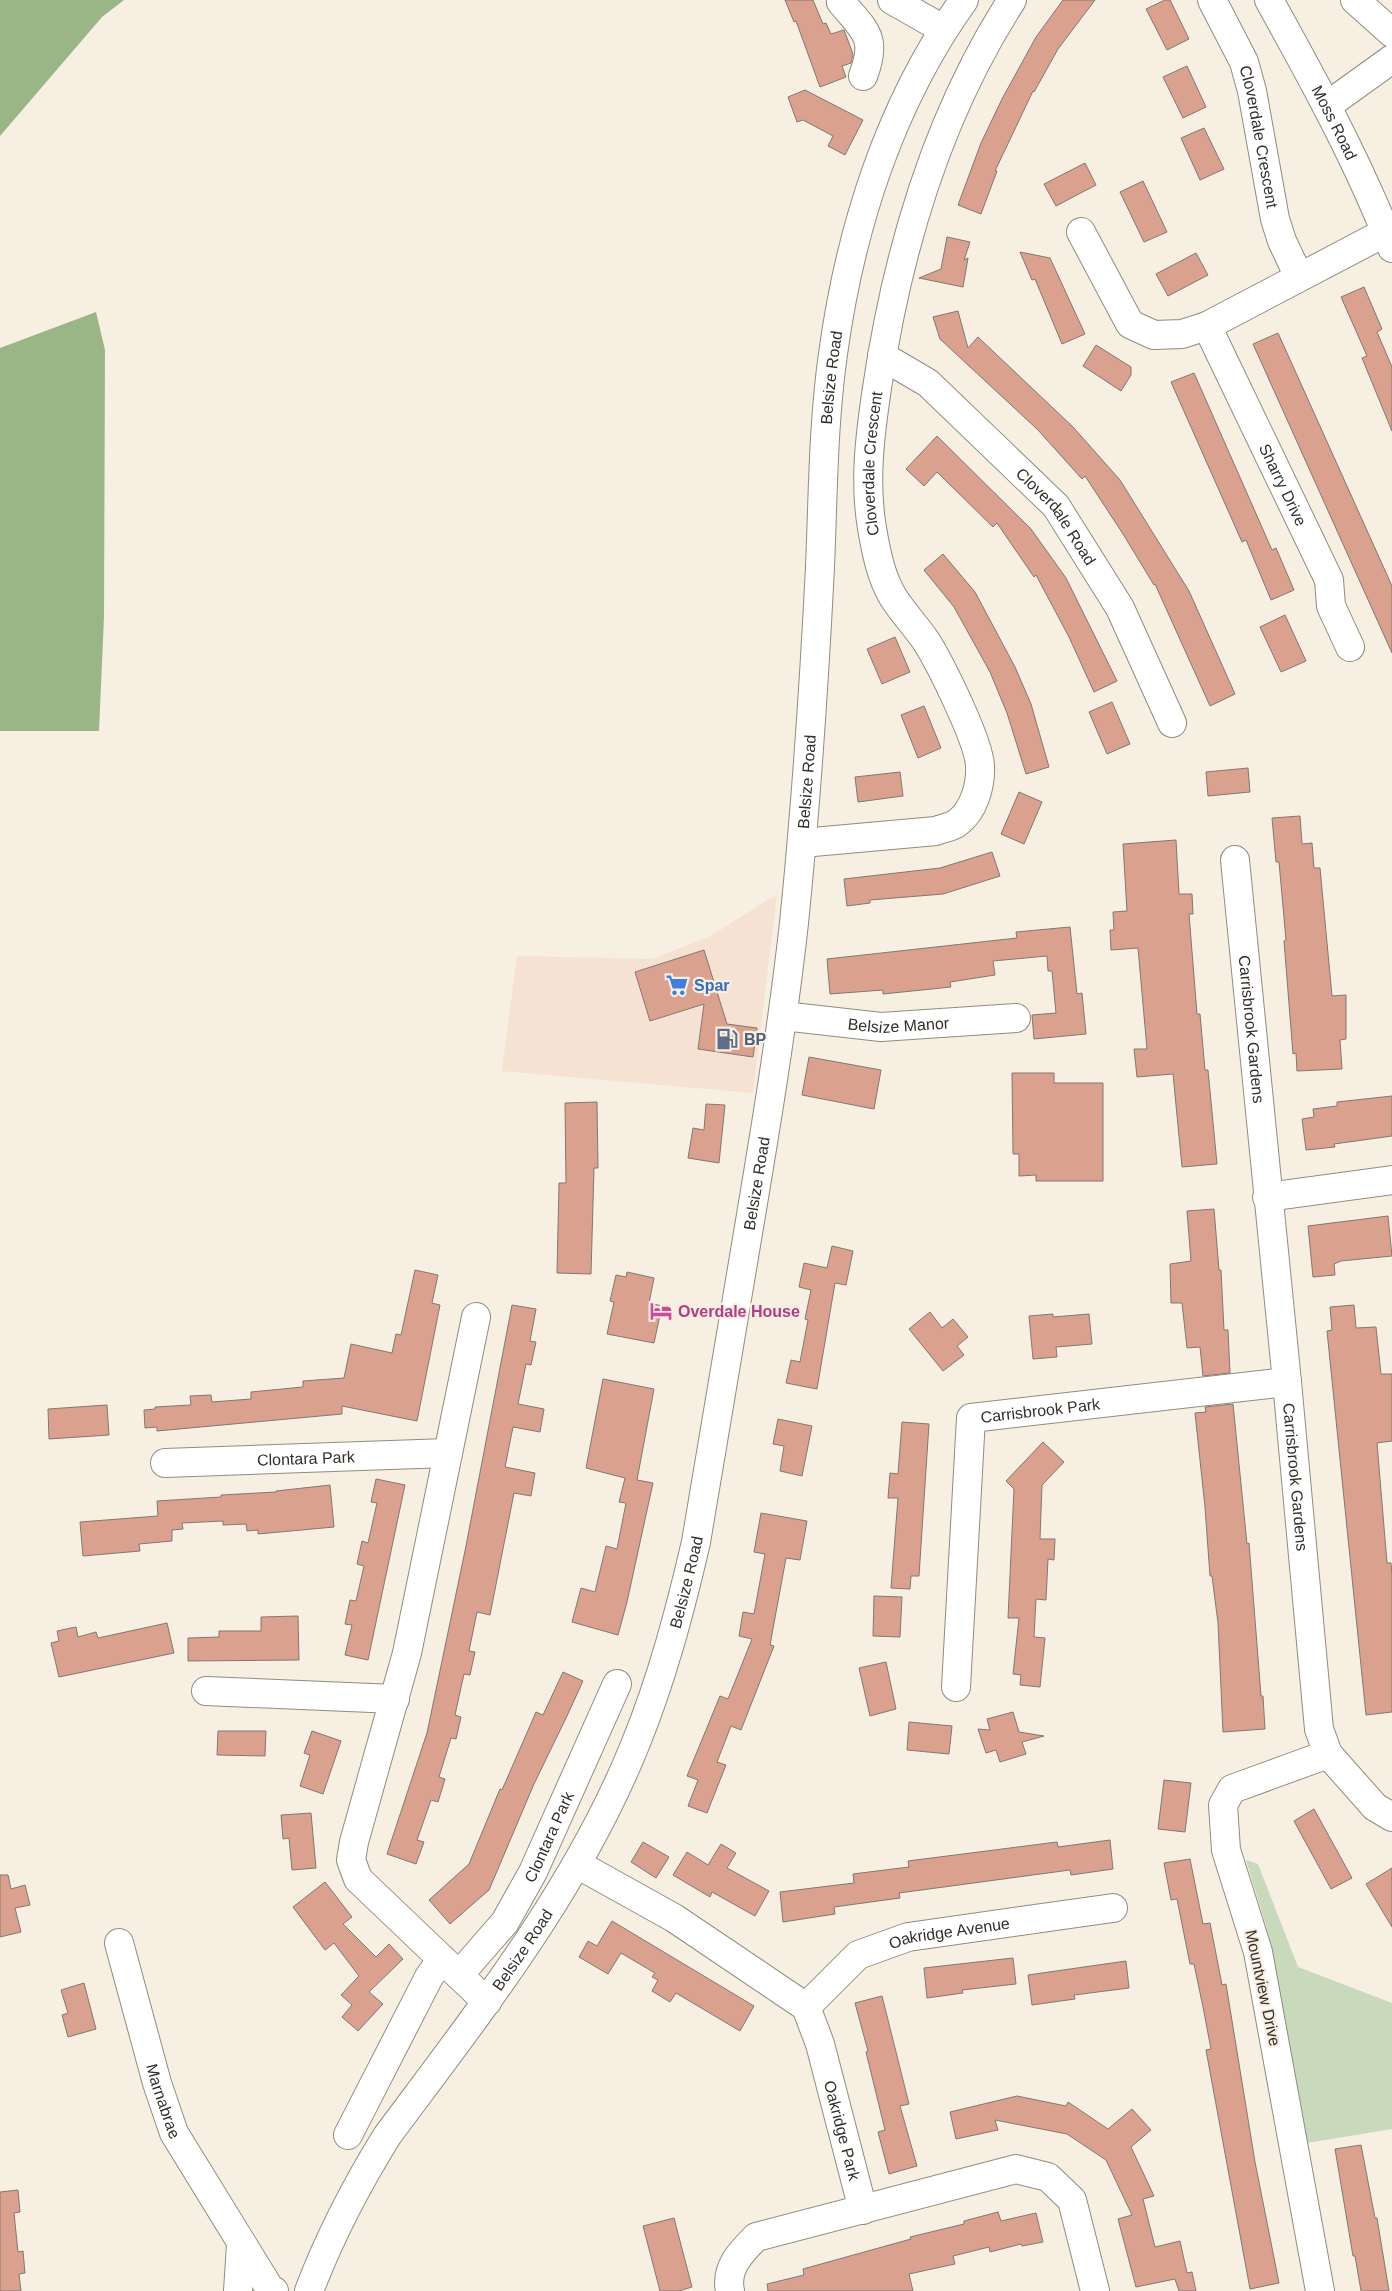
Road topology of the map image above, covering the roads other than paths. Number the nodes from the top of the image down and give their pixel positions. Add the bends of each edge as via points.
1 (842, 0) edge
2 (892, 0) edge
3 (964, 0) edge
4 (1012, 0) edge
5 (1212, 0) edge
6 (1269, 0) edge
7 (1355, 0) edge
8 (944, 29) junction
9 (1392, 33) edge
10 (1392, 59) edge
11 (863, 76) dead end
12 (1328, 105) junction
13 (1081, 232) dead end
14 (1389, 240) edge
15 (1300, 277) junction
16 (1207, 326) junction
17 (882, 356) junction
18 (1350, 647) dead end
19 (1172, 723) dead end
20 (802, 842) junction
21 (1235, 860) dead end
22 (783, 1016) junction
23 (1016, 1018) dead end
24 (1392, 1180) edge
25 (1267, 1197) junction
26 (476, 1317) dead end
27 (1287, 1382) junction
28 (448, 1453) junction
29 (165, 1463) dead end
30 (616, 1684) dead end
31 (956, 1687) dead end
32 (206, 1690) dead end
33 (396, 1699) junction
34 (1328, 1754) junction
35 (1392, 1817) edge
36 (577, 1864) junction
37 (1113, 1908) dead end
38 (119, 1943) dead end
39 (450, 1967) junction
40 (487, 2002) junction
41 (806, 2007) junction
42 (348, 2135) dead end
43 (863, 2210) junction
44 (241, 2245) junction
45 (238, 2291) edge
46 (274, 2291) edge
47 (309, 2291) edge
48 (730, 2291) edge
49 (1095, 2291) edge
50 (1320, 2291) edge

1 - 11 street via 870,36 870,59
2 - 8 street
3 - 8 street, Belsize Road
4 - 17 street, Cloverdale Crescent via 984,44 939,142 905,250
5 - 15 street, Cloverdale Crescent via 1244,62 1275,219
6 - 12 street, Moss Road
7 - 9 street
8 - 20 street, Belsize Road via 909,91 886,147 844,285 832,357 825,445
10 - 12 street
12 - 14 street, Moss Road
13 - 16 street via 1130,324 1154,335 1182,334
14 - 15 street
15 - 16 street
16 - 18 street, Sharry Drive via 1329,580 1331,606
17 - 19 street, Cloverdale Road via 928,383 1056,506 1120,608
17 - 20 street, Cloverdale Crescent via 869,445 868,486 872,527 883,578 950,685 976,747 980,764 978,788 969,810 957,823 936,831
20 - 22 street, Belsize Road
21 - 25 street, Carrisbrook Gardens
22 - 23 street, Belsize Manor via 881,1027
22 - 36 street, Belsize Road via 696,1542 679,1612 653,1699 634,1747
24 - 25 street
25 - 27 street, Carrisbrook Gardens
26 - 28 street
27 - 31 street, Carrisbrook Park via 971,1418
27 - 34 street, Carrisbrook Gardens via 1319,1730
28 - 29 street, Clontara Park
28 - 33 street
30 - 39 street, Clontara Park via 533,1872 505,1922
32 - 33 street
33 - 39 street via 354,1842 352,1860 358,1879
34 - 35 street via 1375,1807
34 - 50 street, Mountview Drive via 1232,1789 1223,1805 1226,1850 1258,1952
36 - 40 street, Belsize Road
36 - 41 street via 674,1918
37 - 41 street, Oakridge Avenue via 908,1937 858,1955
38 - 44 street, Marnabrae via 174,2133
39 - 40 street
39 - 42 street, Clontara Park via 429,1977
40 - 47 street, Belsize Road via 374,2156 345,2207
41 - 43 street, Oakridge Park via 820,2044
43 - 48 street via 756,2237 735,2258 728,2283
43 - 49 street via 1016,2169 1048,2177 1072,2200
44 - 45 street
44 - 46 street, Marnabrae

